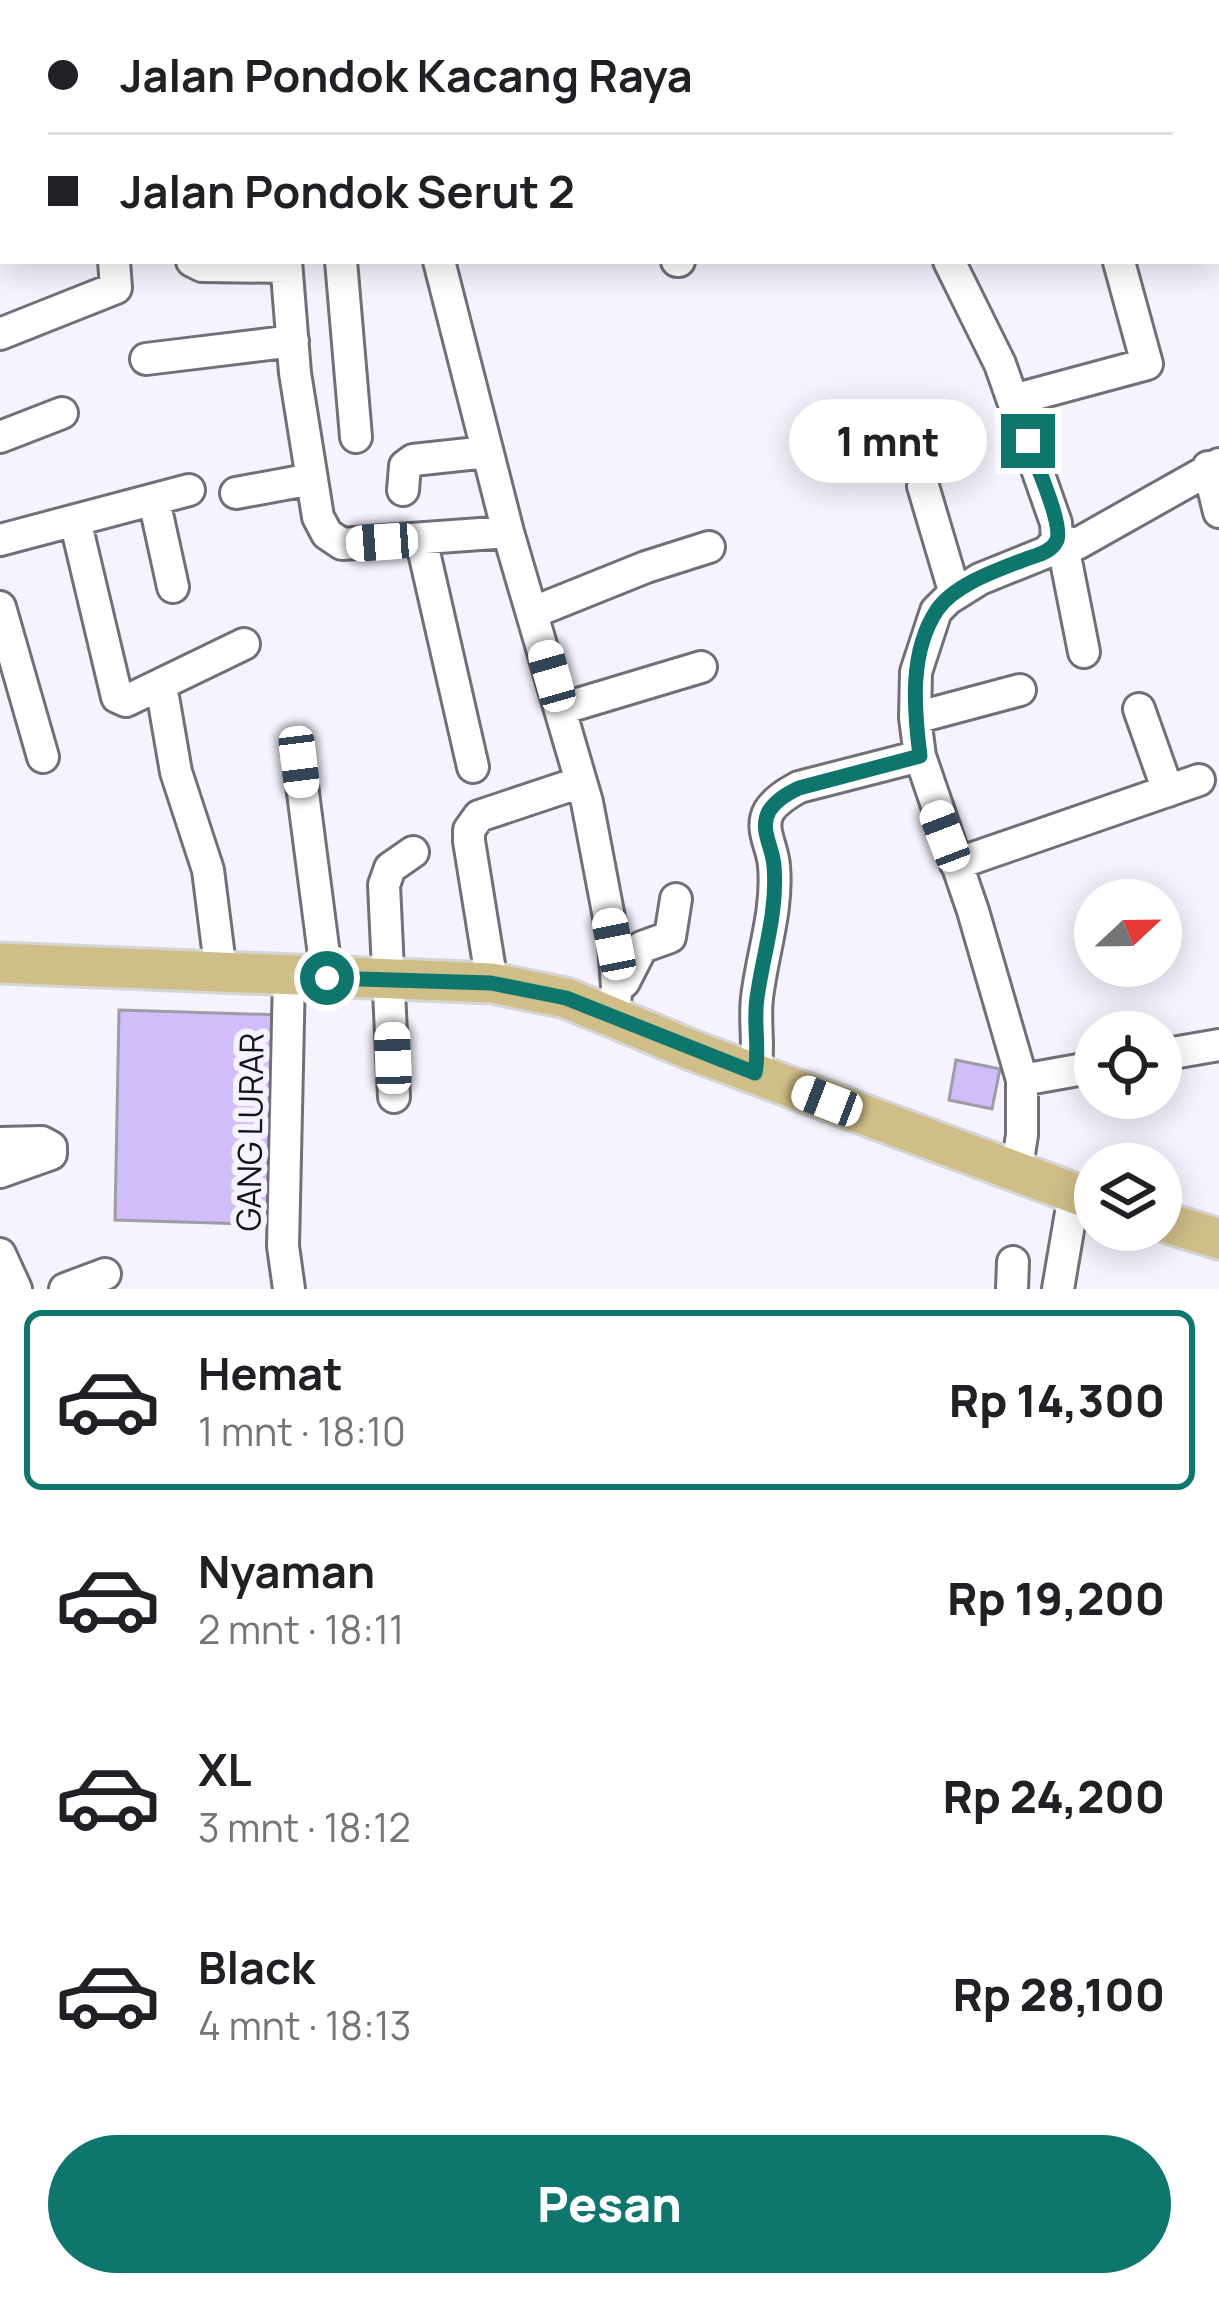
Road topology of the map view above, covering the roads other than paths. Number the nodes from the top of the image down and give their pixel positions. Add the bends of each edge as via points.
1 (114, 264) edge
2 (198, 264) edge
3 (286, 264) edge
4 (341, 264) edge
5 (440, 264) edge
6 (950, 264) edge
7 (1120, 264) edge
8 (0, 334) edge
9 (292, 341) junction
10 (146, 359) dead end
11 (1013, 400) junction
12 (62, 413) dead end
13 (0, 437) edge
14 (356, 437) dead end
15 (487, 452) junction
16 (1213, 465) edge
17 (312, 478) junction
18 (922, 486) dead end
19 (189, 490) dead end
20 (404, 490) dead end
21 (236, 493) dead end
22 (154, 500) junction
23 (1219, 512) edge
24 (75, 520) junction
25 (508, 532) junction
26 (421, 539) junction
27 (0, 540) edge
28 (1057, 540) junction
29 (710, 547) dead end
30 (173, 587) dead end
31 (956, 595) junction
32 (0, 607) edge
33 (534, 612) junction
34 (244, 644) dead end
35 (1084, 652) dead end
36 (701, 667) dead end
37 (161, 685) junction
38 (1020, 690) dead end
39 (561, 709) junction
40 (1138, 710) dead end
41 (915, 718) junction
42 (920, 756) junction
43 (43, 757) dead end
44 (299, 762) dead end
45 (473, 767) dead end
46 (1199, 780) dead end
47 (581, 782) junction
48 (1168, 791) junction
49 (413, 852) dead end
50 (956, 864) junction
51 (676, 898) dead end
52 (0, 963) edge
53 (221, 973) junction
54 (308, 977) junction
55 (391, 981) junction
56 (491, 983) junction
57 (615, 1001) junction
58 (1219, 1045) edge
59 (1182, 1051) edge
60 (1074, 1071) edge
61 (755, 1073) junction
62 (1022, 1080) junction
63 (394, 1097) dead end
64 (0, 1143) edge
65 (0, 1172) edge
66 (1016, 1173) junction
67 (1074, 1194) edge
68 (1182, 1228) edge
69 (1074, 1233) edge
70 (1219, 1239) edge
71 (0, 1254) edge
72 (105, 1274) dead end
73 (16, 1289) edge
74 (65, 1289) edge
75 (289, 1289) edge
76 (1058, 1289) edge

1 - 8 street via 116,288
2 - 3 street
3 - 9 street
4 - 14 street
5 - 15 street
6 - 11 street
7 - 11 street via 1147,364
9 - 10 street
9 - 17 street
11 - 28 street
12 - 13 street
15 - 20 street via 413,460
15 - 25 street
16 - 23 street
16 - 28 street via 1077,544
17 - 21 street
17 - 26 street via 318,517 334,541
18 - 31 street
19 - 22 street
22 - 24 street
22 - 30 street
24 - 27 street
24 - 37 street via 117,697 126,701
25 - 26 street
25 - 33 street
26 - 45 street
28 - 31 street
28 - 35 street
29 - 33 street
31 - 41 street via 936,611 925,642
32 - 43 street
33 - 39 street
34 - 37 street
36 - 39 street
37 - 53 street via 176,772 208,870
38 - 41 street
39 - 47 street
40 - 48 street
41 - 42 street
42 - 50 street
42 - 61 street via 799,788 768,812 775,865
44 - 54 street, GANG LURAR
46 - 48 street
47 - 56 street via 472,823
47 - 57 street via 614,944
48 - 50 street
49 - 55 street via 384,885
50 - 62 street
51 - 57 street via 670,937 642,946
52 - 53 main road
53 - 54 main road
54 - 55 main road
54 - 75 street, GANG LURAR via 283,1246
55 - 56 main road
55 - 63 street
56 - 57 main road
57 - 61 main road
58 - 59 street
60 - 62 street
61 - 66 main road
62 - 66 street
64 - 65 street via 42,1142 51,1154
66 - 67 main road
68 - 70 main road
69 - 76 street
71 - 73 street
72 - 74 street

